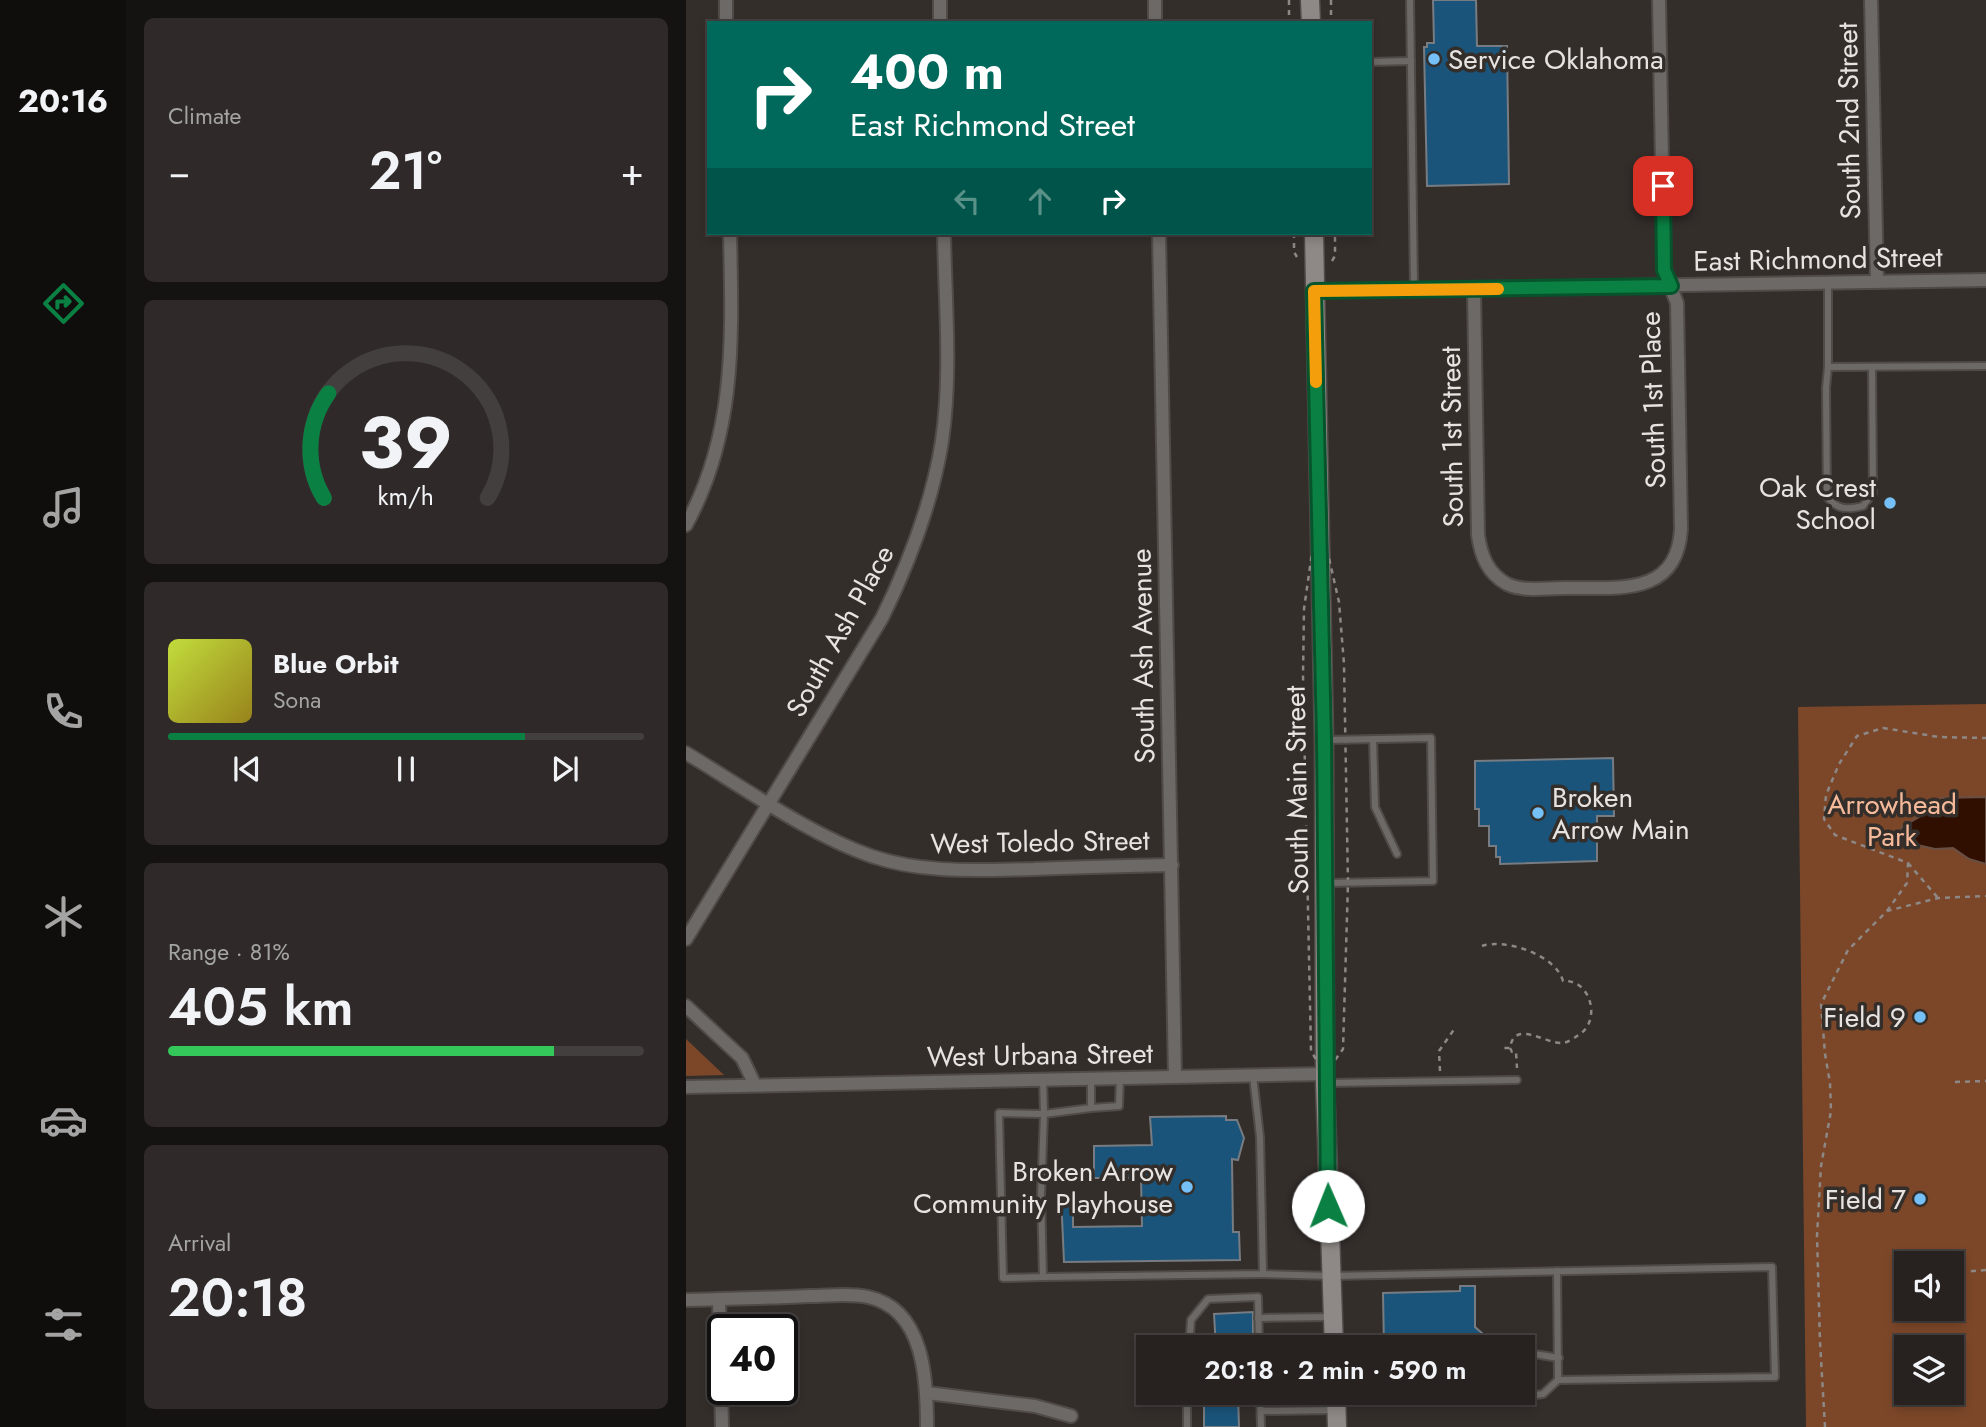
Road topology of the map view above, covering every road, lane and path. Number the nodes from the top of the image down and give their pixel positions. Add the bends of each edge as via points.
1 (726, 0) edge
2 (940, 0) edge
3 (1155, 0) edge
4 (1289, 0) edge
5 (1310, 0) edge
6 (1331, 0) edge
7 (1410, 0) edge
8 (1659, 0) edge
9 (1871, 0) edge
10 (726, 21) edge
11 (940, 21) edge
12 (1155, 21) edge
13 (1289, 21) edge
14 (1311, 21) edge
15 (1331, 21) edge
16 (1411, 61) junction
17 (1372, 62) edge
18 (730, 235) edge
19 (944, 235) edge
20 (1160, 235) edge
21 (1314, 235) edge
22 (1986, 280) edge
23 (1877, 282) junction
24 (1828, 283) junction
25 (1671, 286) junction
26 (1474, 289) junction
27 (1414, 290) junction
28 (1314, 291) junction
29 (1986, 366) edge
30 (1828, 367) junction
31 (1872, 368) junction
32 (686, 526) edge
33 (1498, 578) joint
34 (1986, 738) edge
35 (1373, 739) junction
36 (1324, 740) junction
37 (686, 753) edge
38 (769, 803) junction
39 (1397, 854) dead end
40 (1908, 863) junction
41 (1172, 865) junction
42 (1324, 884) junction
43 (1986, 896) edge
44 (1938, 898) junction
45 (1887, 911) junction
46 (686, 939) edge
47 (1482, 946) dead end
48 (686, 1006) edge
49 (1455, 1028) dead end
50 (1502, 1048) dead end
51 (1510, 1048) junction
52 (1253, 1076) junction
53 (1175, 1077) junction
54 (1120, 1078) junction
55 (1043, 1079) junction
56 (1091, 1079) junction
57 (1325, 1079) junction
58 (1517, 1080) joint
59 (1440, 1081) junction
60 (1955, 1082) dead end
61 (1986, 1082) edge
62 (755, 1085) junction
63 (686, 1087) edge
64 (1091, 1108) junction
65 (1044, 1114) junction
66 (1986, 1270) edge
67 (1557, 1271) junction
68 (1964, 1272) edge
69 (1263, 1274) junction
70 (1331, 1276) junction
71 (1043, 1277) junction
72 (719, 1299) junction
73 (686, 1300) edge
74 (1332, 1317) junction
75 (1258, 1318) junction
76 (1190, 1335) edge
77 (1259, 1335) edge
78 (1333, 1335) edge
79 (1535, 1354) edge
80 (1559, 1358) junction
81 (1558, 1380) junction
82 (927, 1393) junction
83 (1535, 1394) edge
84 (1187, 1405) edge
85 (1261, 1405) edge
86 (1360, 1405) edge
87 (1336, 1407) edge
88 (1261, 1411) junction
89 (1071, 1416) dead end
90 (722, 1427) edge
91 (928, 1427) edge
92 (1187, 1427) edge
93 (1261, 1427) edge
94 (1825, 1427) edge

1 - 10 street
2 - 11 street
3 - 12 street
4 - 13 path
5 - 14 street
6 - 15 path
7 - 16 lane
8 - 25 street, South 1st Place via 1664,270
9 - 23 street, South 2nd Street
16 - 17 lane
16 - 27 lane
18 - 32 street via 731,348 725,415 707,477
19 - 38 street, South Ash Place via 946,400 933,487 919,533 882,618
20 - 41 street, South Ash Avenue
21 - 28 street, South Main Street
22 - 23 street, East Richmond Street
23 - 24 street, East Richmond Street
24 - 25 street, East Richmond Street
24 - 30 lane
25 - 26 street, East Richmond Street
25 - 33 street, South 1st Place via 1677,303 1681,529 1678,552 1668,569 1654,580 1627,587 1518,588
26 - 27 street, East Richmond Street
26 - 33 street, South 1st Street via 1478,535 1487,565
27 - 28 street, East Richmond Street
28 - 36 street, South Main Street
29 - 31 lane
30 - 31 lane
30 - 31 lane via 1827,496 1836,507 1845,509 1863,506 1873,493
34 - 40 path via 1939,737 1884,728 1857,736 1839,764 1826,795 1824,820 1835,835
35 - 36 lane
35 - 39 lane via 1374,807
35 - 42 lane via 1431,738 1433,881
36 - 42 street, South Main Street
37 - 38 street, West Toledo Street
38 - 41 street, West Toledo Street via 851,848 912,866 973,870
38 - 46 street, South Ash Place
40 - 44 path
40 - 45 path via 1907,883
41 - 53 street, South Ash Avenue
42 - 57 street, South Main Street
43 - 44 path
44 - 45 path
45 - 94 path via 1848,950 1821,1004 1831,1111 1821,1166 1817,1236
47 - 51 path via 1514,946 1531,952 1560,972 1563,981 1576,983 1591,1003 1588,1029 1580,1035 1563,1043 1524,1034 1516,1037
48 - 62 street via 742,1058
49 - 59 path via 1439,1051
50 - 51 path
51 - 58 path via 1516,1052
52 - 53 street, West Urbana Street
52 - 57 street, West Urbana Street
52 - 69 lane via 1260,1137
53 - 54 street, West Urbana Street
54 - 56 street, West Urbana Street
54 - 64 lane via 1119,1106
55 - 56 street, West Urbana Street
55 - 62 street, West Urbana Street
55 - 65 lane
56 - 64 lane
57 - 59 lane
57 - 70 street, South Main Street
58 - 59 lane
60 - 61 path
62 - 63 street, West Urbana Street
64 - 65 lane
65 - 71 lane
65 - 71 lane via 999,1113 1003,1278
66 - 68 path
67 - 70 lane
67 - 80 lane
67 - 81 lane via 1772,1267 1775,1377
69 - 70 lane
69 - 71 lane
70 - 74 street, South Main Street
72 - 73 street
72 - 82 street via 866,1296 881,1300 899,1312 915,1336
72 - 90 street
74 - 75 lane
74 - 78 street, South Main Street
75 - 76 lane via 1258,1297 1208,1299 1191,1320
75 - 77 lane
79 - 80 lane
80 - 81 lane
81 - 83 lane via 1543,1394
82 - 89 street via 1035,1406
82 - 91 street
84 - 92 lane
85 - 88 lane
86 - 87 lane
87 - 88 lane
88 - 93 lane

